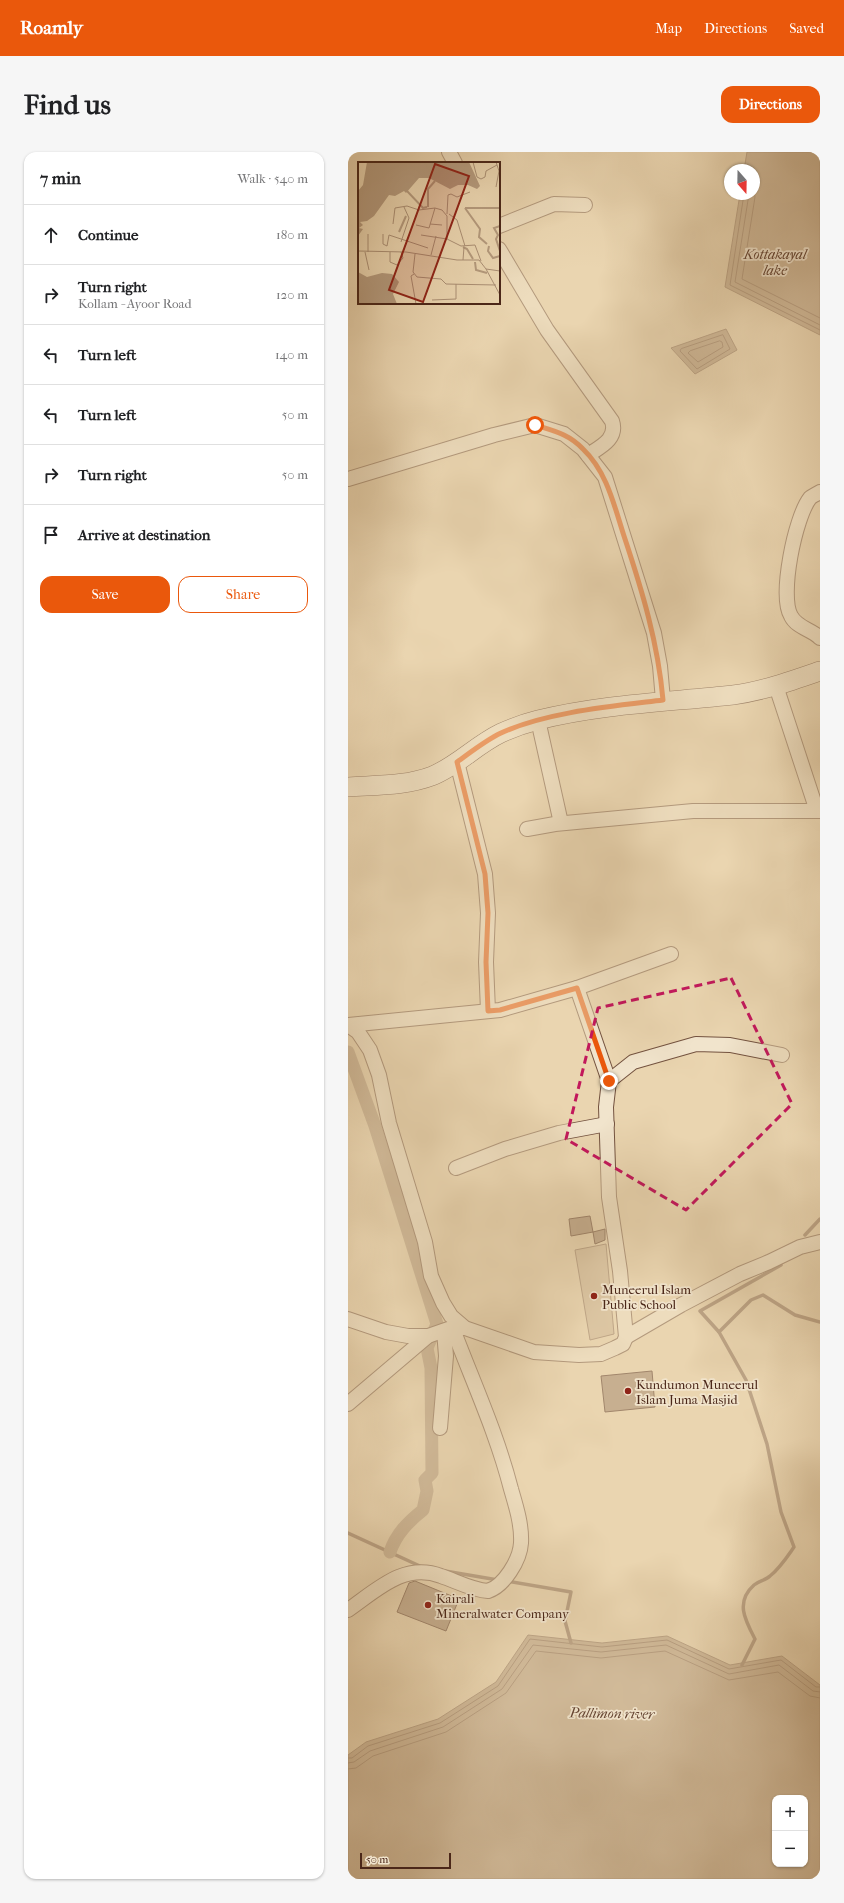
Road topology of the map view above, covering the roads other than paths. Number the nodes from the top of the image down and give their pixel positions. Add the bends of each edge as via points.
1 (449, 152) edge
2 (454, 162) edge
3 (585, 205) dead end
4 (500, 226) edge
5 (500, 251) edge
6 (588, 455) junction
7 (348, 479) edge
8 (820, 492) edge
9 (820, 638) edge
10 (820, 671) edge
11 (776, 686) junction
12 (663, 700) junction
13 (538, 720) junction
14 (457, 762) junction
15 (348, 787) edge
16 (819, 811) edge
17 (561, 824) junction
18 (527, 829) dead end
19 (671, 954) dead end
20 (577, 988) junction
21 (488, 1011) junction
22 (348, 1025) edge
23 (782, 1055) dead end
24 (609, 1081) junction
25 (607, 1124) junction
26 (456, 1168) dead end
27 (820, 1242) edge
28 (348, 1320) edge
29 (443, 1332) junction
30 (626, 1337) junction
31 (348, 1404) edge
32 (440, 1428) dead end
33 (348, 1610) edge

1 - 2 street
3 - 4 street via 554,204
5 - 6 street via 547,330 612,421 612,435 606,443
6 - 7 street via 564,434 535,425
6 - 12 street via 604,477 630,554 654,633
8 - 9 street via 810,497 800,514 787,584 787,605 791,617 800,626 814,632
10 - 11 main road
11 - 12 main road via 734,695
11 - 16 street
12 - 13 main road
13 - 14 main road via 501,733
13 - 17 street
14 - 15 main road via 431,776 396,783
14 - 21 street via 485,874 488,913
16 - 17 street via 693,811
17 - 18 street
19 - 20 street
20 - 21 street via 500,1010
20 - 24 street
21 - 22 street
22 - 29 street via 358,1032 370,1050 379,1075 389,1123 425,1242 431,1276 451,1316
23 - 24 street via 730,1045 696,1044 633,1062
24 - 25 street
25 - 26 street via 559,1133 505,1149
25 - 30 street via 609,1197
27 - 30 street via 800,1247 740,1274
28 - 29 street via 408,1336
29 - 30 street via 534,1352 560,1354 601,1354 623,1344
29 - 31 street
29 - 32 street via 446,1356
29 - 33 street via 492,1427 505,1467 516,1508 521,1544 517,1562 513,1570 491,1590 421,1571 403,1574 381,1586

